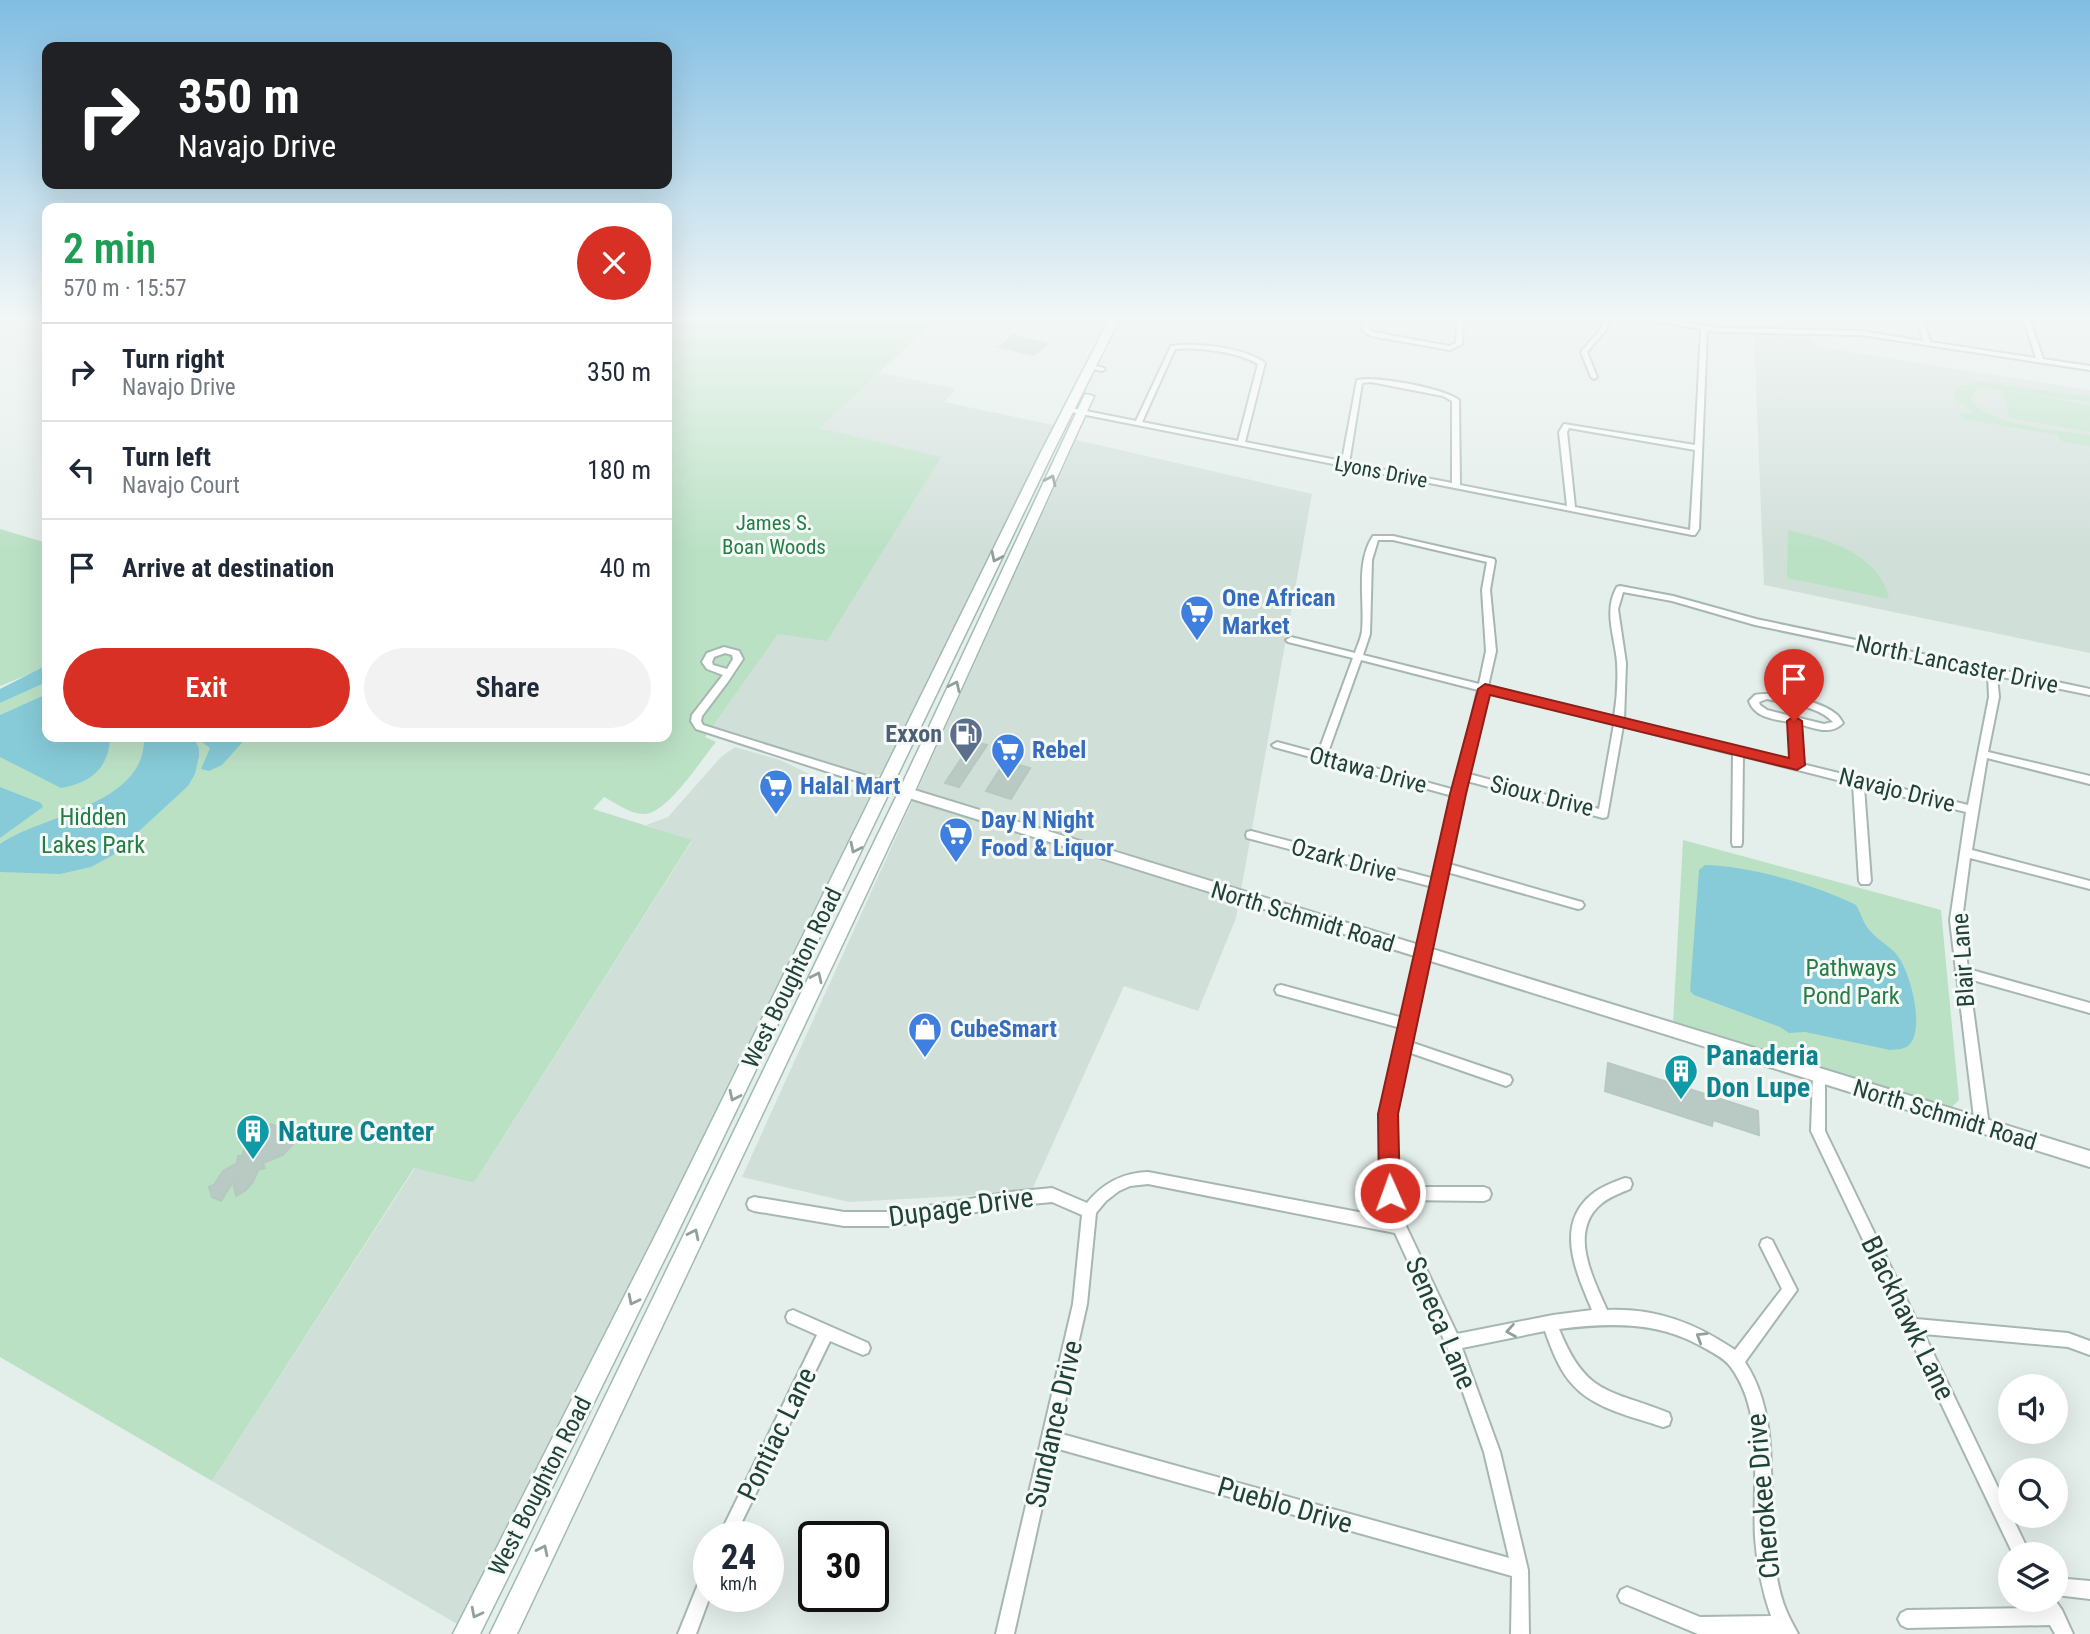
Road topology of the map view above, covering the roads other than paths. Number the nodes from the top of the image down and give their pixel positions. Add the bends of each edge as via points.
1 (1083, 396) edge
2 (1150, 396) edge
3 (1253, 396) edge
4 (1356, 396) edge
5 (1453, 396) edge
6 (1701, 396) edge
7 (1076, 411) junction
8 (1138, 423) junction
9 (1052, 443) junction
10 (1241, 444) junction
11 (1066, 447) junction
12 (1699, 448) junction
13 (1345, 464) junction
14 (1456, 486) junction
15 (1571, 509) junction
16 (1619, 589) joint
17 (1291, 640) dead end
18 (1357, 657) junction
19 (1992, 670) junction
20 (729, 673) dead end
21 (1485, 689) junction
22 (2090, 692) edge
23 (1619, 721) junction
24 (1794, 721) junction
25 (1277, 745) dead end
26 (1738, 751) junction
27 (1983, 754) junction
28 (1321, 758) junction
29 (1797, 765) junction
30 (1463, 776) junction
31 (1858, 780) junction
32 (2090, 780) edge
33 (895, 789) junction
34 (1458, 794) junction
35 (1972, 810) junction
36 (1251, 835) dead end
37 (1737, 844) dead end
38 (1966, 853) junction
39 (1442, 866) junction
40 (1865, 881) dead end
41 (1438, 884) junction
42 (2090, 885) edge
43 (1578, 905) dead end
44 (1423, 954) junction
45 (1961, 972) junction
46 (1281, 990) dead end
47 (2090, 1008) edge
48 (1406, 1024) junction
49 (1403, 1045) junction
50 (1819, 1076) junction
51 (1506, 1080) dead end
52 (1982, 1126) junction
53 (2090, 1159) edge
54 (1625, 1184) dead end
55 (1390, 1193) junction
56 (1484, 1194) dead end
57 (754, 1204) dead end
58 (1090, 1211) junction
59 (1399, 1227) junction
60 (1767, 1245) dead end
61 (1602, 1316) junction
62 (793, 1317) dead end
63 (1550, 1324) junction
64 (1912, 1325) junction
65 (826, 1332) junction
66 (1453, 1342) junction
67 (863, 1348) dead end
68 (2090, 1348) edge
69 (1736, 1361) junction
70 (1663, 1419) dead end
71 (1051, 1439) junction
72 (734, 1521) edge
73 (2016, 1542) edge
74 (1520, 1570) junction
75 (2068, 1587) edge
76 (2090, 1590) edge
77 (1627, 1596) dead end
78 (696, 1612) edge
79 (2054, 1612) edge
80 (2056, 1616) junction
81 (1907, 1619) dead end
82 (1786, 1629) edge
83 (466, 1634) edge
84 (503, 1634) edge
85 (687, 1634) edge
86 (1005, 1634) edge
87 (1520, 1634) edge
88 (2064, 1634) edge

1 - 7 main road, West Boughton Road
2 - 8 street
3 - 10 street
4 - 13 street
5 - 14 street
6 - 12 street
7 - 8 street, Lyons Drive
7 - 9 main road, West Boughton Road
7 - 11 main road, West Boughton Road
8 - 10 street, Lyons Drive
9 - 11 street
9 -> 33 main road, West Boughton Road
10 - 13 street, Lyons Drive
33 -> 11 main road, West Boughton Road
12 - 15 street, Lyons Drive via 1692,533
12 - 15 street via 1567,426 1563,432
13 - 14 street, Lyons Drive
14 - 15 street, Lyons Drive
16 - 19 street, North Lancaster Drive
16 - 23 street, Sioux Drive via 1613,619 1623,679
17 - 18 street, Navajo Drive
18 - 21 street, Navajo Drive
18 - 21 street, Seneca Lane via 1366,634 1369,553 1377,538 1491,561 1486,590 1491,651
18 - 28 street
19 - 22 street, North Lancaster Drive
19 - 27 street, Blair Lane via 1994,697
20 - 33 street, North Schmidt Road via 697,715 699,727
21 - 23 street, Navajo Drive
21 - 30 street, Seneca Lane
23 - 26 street, Navajo Drive
23 - 30 street, Sioux Drive via 1603,814
24 - 24 street via 1764,713 1754,701 1767,696 1824,710 1838,723 1829,728
24 - 29 street
25 - 28 street, Ottawa Drive
26 - 29 street, Navajo Drive
26 - 37 street
27 - 32 street
27 - 35 street, Blair Lane
28 - 34 street, Ottawa Drive
29 - 31 street, Navajo Drive
30 - 34 street, Seneca Lane
31 - 35 street, Navajo Drive
31 - 40 street
33 - 44 street, North Schmidt Road
33 -> 83 main road, West Boughton Road
84 -> 33 main road, West Boughton Road
34 - 39 street, Seneca Lane
35 - 38 street, Blair Lane
36 - 41 street, Ozark Drive
38 - 42 street
38 - 45 street, Blair Lane via 1956,920
39 - 41 street, Seneca Lane
39 - 43 street
41 - 44 street, Seneca Lane
44 - 48 street, Seneca Lane
44 - 50 street, North Schmidt Road
45 - 47 street
45 - 52 street, Blair Lane
46 - 48 street
48 - 49 street, Seneca Lane
49 - 51 street
49 - 55 street, Seneca Lane via 1388,1114
50 - 52 street, North Schmidt Road
50 - 64 street, Blackhawk Lane via 1818,1131
52 - 53 street, North Schmidt Road
54 - 61 street via 1595,1200 1578,1221 1582,1267
55 - 56 street
55 - 59 street, Seneca Lane
57 - 58 street, Dupage Drive via 844,1219 893,1219 1052,1195
58 - 59 street via 1116,1184 1148,1178
58 - 71 street, Sundance Drive via 1080,1304
59 - 66 street, Seneca Lane
60 - 69 street via 1790,1290
61 - 63 street
69 -> 61 street via 1686,1328 1664,1320
62 - 65 street
63 -> 66 street
63 - 70 street via 1561,1356 1584,1388
64 - 68 street via 2068,1340
64 - 73 street, Blackhawk Lane
65 - 67 street
65 - 72 street, Pontiac Lane
66 - 74 street, Seneca Lane via 1492,1452
69 - 82 street, Cherokee Drive via 1756,1403 1763,1432 1764,1554
71 - 74 street, Pueblo Drive
71 - 86 street, Sundance Drive
74 - 87 street, Seneca Lane
75 - 76 street
77 - 82 street via 1700,1626
78 - 85 street
79 - 80 street
80 - 81 street
80 - 88 street

